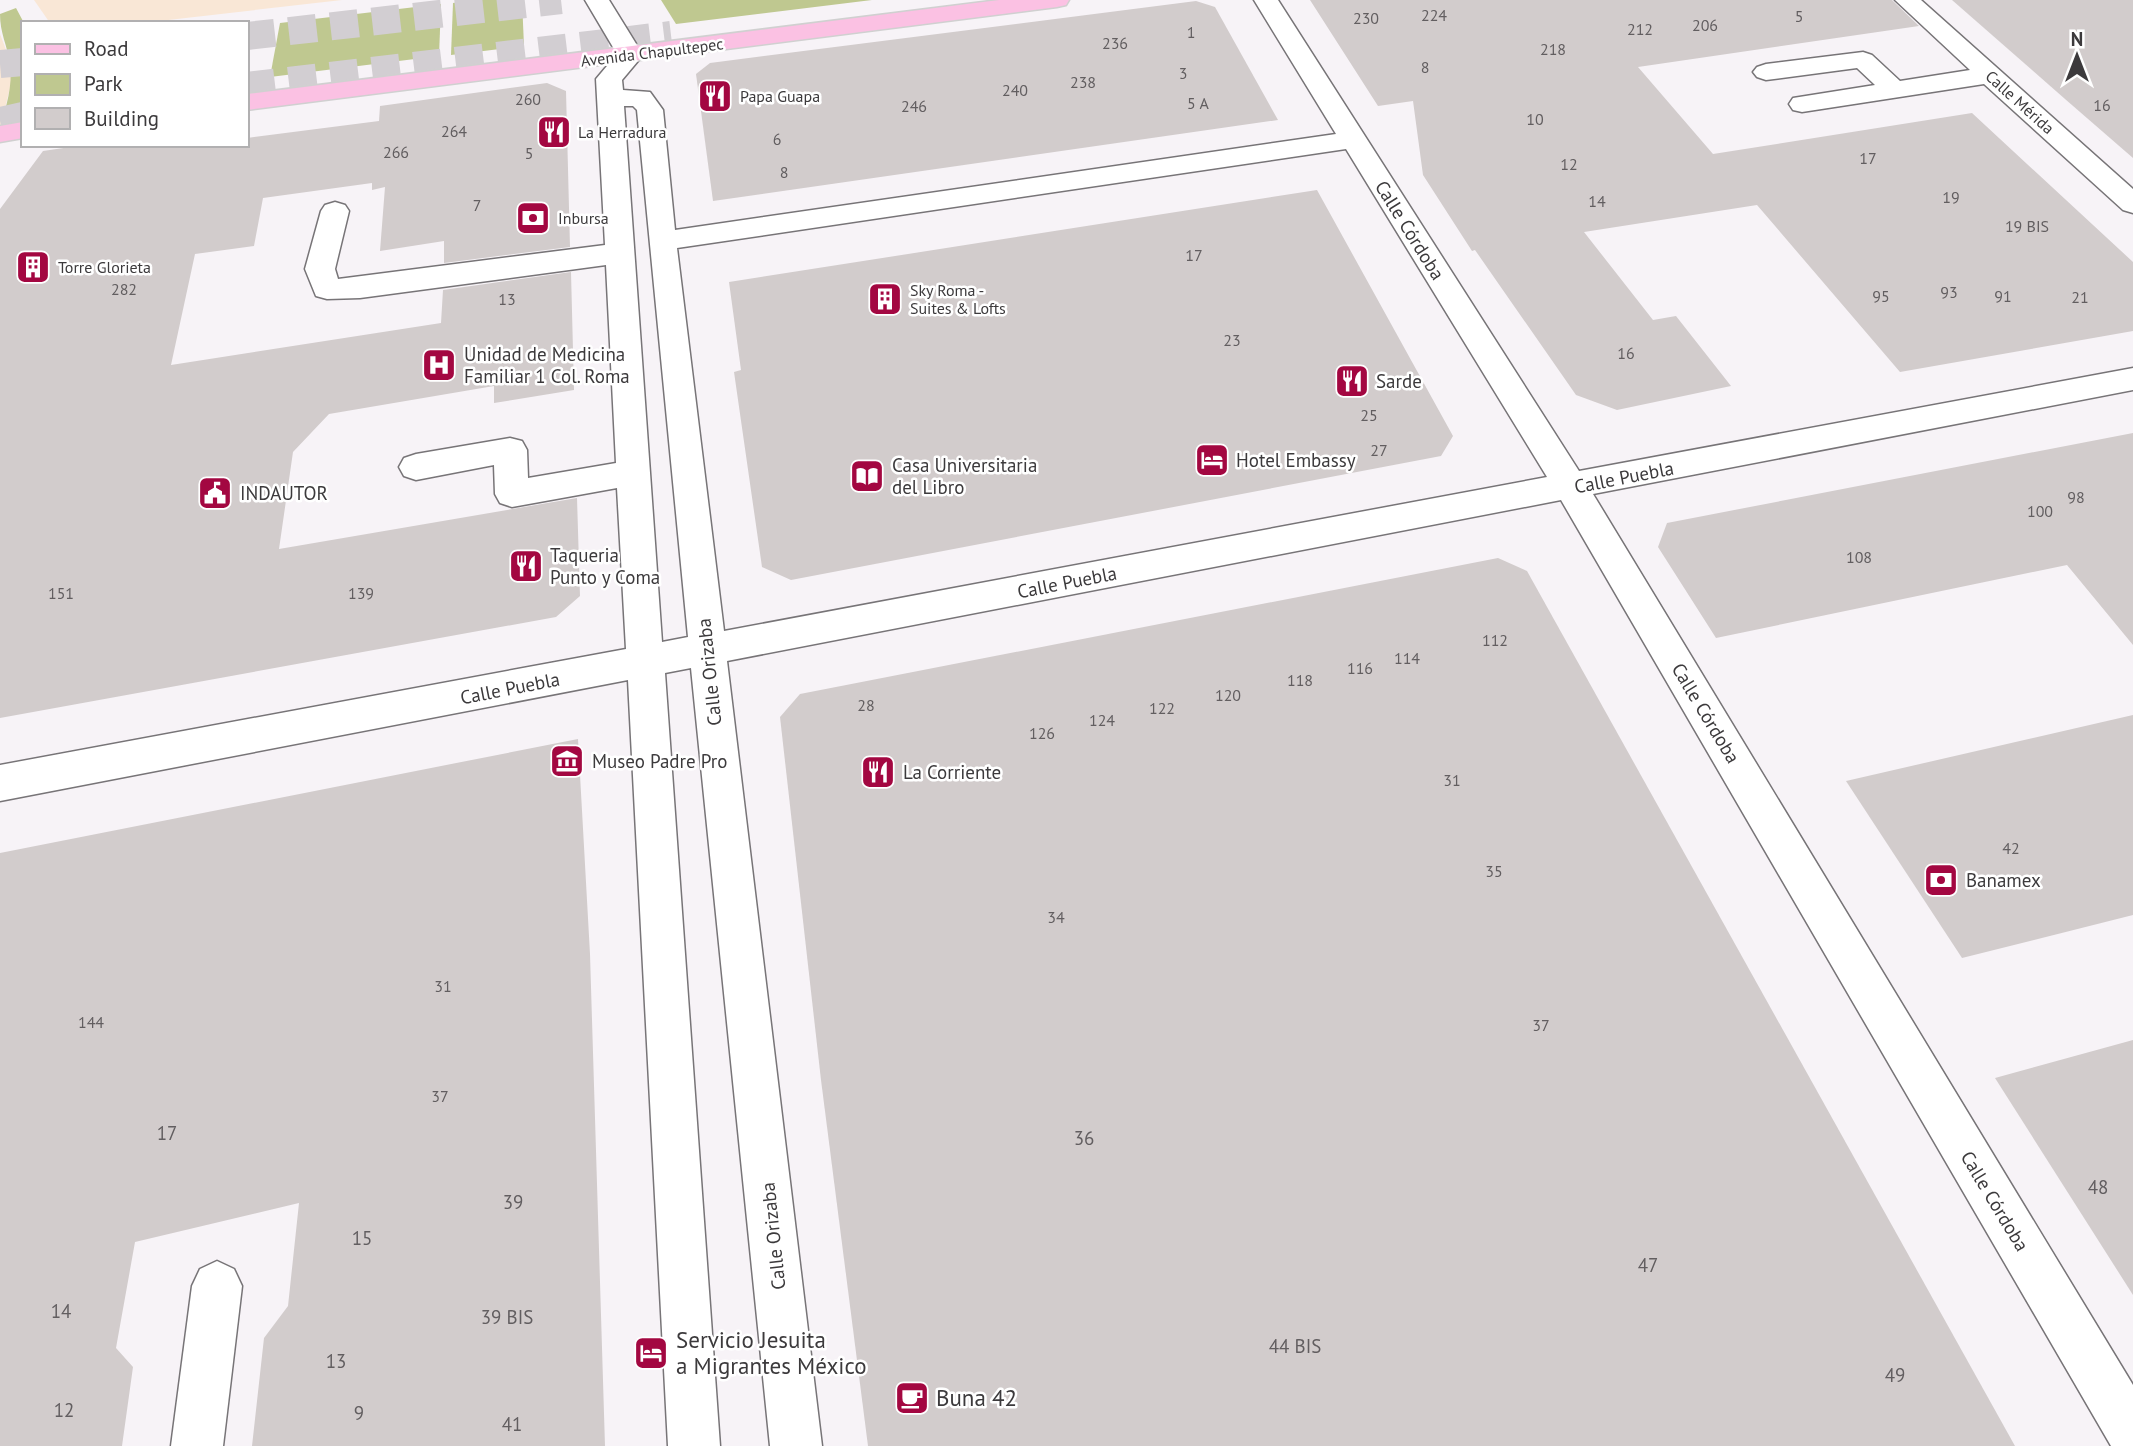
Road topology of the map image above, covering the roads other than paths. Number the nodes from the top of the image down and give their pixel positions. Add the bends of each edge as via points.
1 (597, 0) edge
2 (957, 0) edge
3 (1057, 0) edge
4 (1266, 0) edge
5 (1907, 0) edge
6 (671, 35) tunnel mouth
7 (630, 55) junction
8 (1766, 72) dead end
9 (1989, 75) junction
10 (610, 89) junction
11 (1895, 90) junction
12 (248, 102) edge
13 (1802, 104) dead end
14 (21, 130) edge
15 (0, 134) edge
16 (1354, 140) junction
17 (2133, 204) edge
18 (335, 211) dead end
19 (662, 241) junction
20 (620, 253) junction
21 (2133, 379) edge
22 (416, 467) dead end
23 (635, 472) junction
24 (1571, 486) junction
25 (707, 650) junction
26 (647, 662) junction
27 (0, 783) edge
28 (217, 1286) dead end
29 (2133, 1434) edge
30 (197, 1446) edge
31 (694, 1446) edge
32 (796, 1446) edge

1 - 7 street
2 - 6 main road, Avenida Chapultepec
3 - 7 main road, Avenida Chapultepec
4 - 16 street, Calle Córdoba
5 - 9 street, Calle Mérida
7 - 10 street
7 - 12 main road, Avenida Chapultepec
8 - 11 street via 1863,60
9 - 11 street
9 - 17 street, Calle Mérida
10 - 19 street, Calle Orizaba via 641,98 650,110
10 - 20 street
11 - 13 street
14 - 15 main road
16 - 19 street
16 - 24 street, Calle Córdoba
18 - 20 street via 320,269 327,289
19 - 25 street, Calle Orizaba
20 - 23 street
21 - 24 street, Calle Puebla
22 - 23 street via 510,450 512,494
23 - 26 street
24 - 25 street, Calle Puebla
24 - 29 street, Calle Córdoba
25 - 26 street, Calle Puebla
25 - 32 street, Calle Orizaba
26 - 27 street, Calle Puebla
26 - 31 street
28 - 30 street

